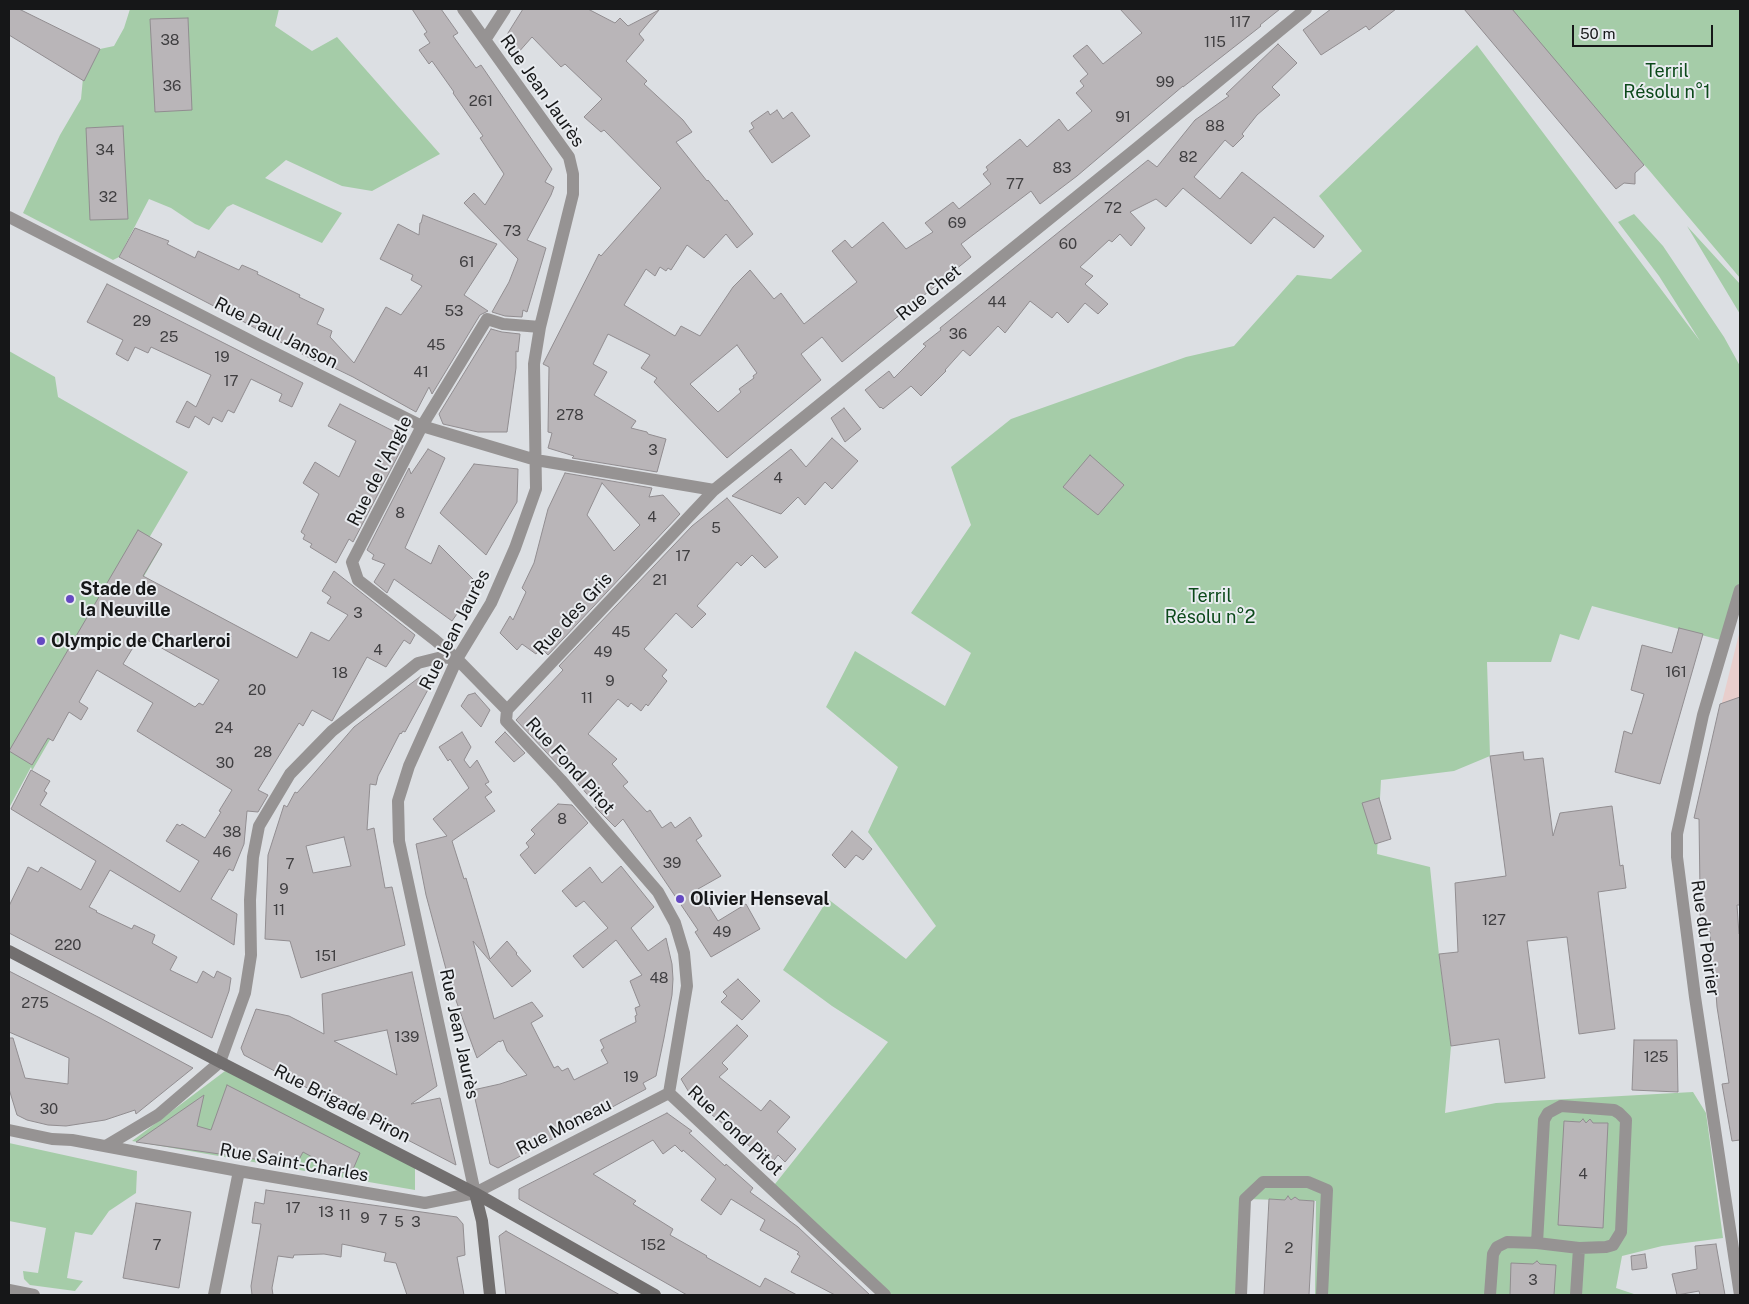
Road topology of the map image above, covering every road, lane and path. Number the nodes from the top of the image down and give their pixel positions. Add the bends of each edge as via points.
1 (463, 9) edge
2 (504, 9) edge
3 (1306, 9) edge
4 (485, 40) junction
5 (9, 216) edge
6 (540, 327) junction
7 (422, 426) junction
8 (536, 460) junction
9 (714, 490) junction
10 (1740, 590) edge
11 (457, 659) junction
12 (508, 710) junction
13 (9, 951) edge
14 (220, 1062) junction
15 (669, 1093) junction
16 (9, 1130) edge
17 (106, 1146) junction
18 (239, 1171) junction
19 (475, 1192) junction
20 (1537, 1243) junction
21 (1579, 1248) junction
22 (9, 1290) edge
23 (34, 1295) edge
24 (214, 1295) edge
25 (490, 1295) edge
26 (655, 1295) edge
27 (885, 1295) edge
28 (1241, 1295) edge
29 (1322, 1295) edge
30 (1490, 1295) edge
31 (1576, 1295) edge
32 (1740, 1295) edge

1 - 4 street, Rue Jean Jaurès
2 - 4 street
3 - 9 street, Rue Chet
4 - 6 street, Rue Jean Jaurès via 569,157 573,174 573,194
5 - 7 street, Rue Paul Janson
6 - 7 street, Rue de l'Angle via 503,324 487,319
6 - 8 street, Rue Jean Jaurès via 534,364
7 - 8 street, Rue Paul Janson
7 - 11 street, Rue de l'Angle via 352,562 358,580
8 - 9 street
8 - 11 street, Rue Jean Jaurès via 536,489 515,548 491,603
9 - 12 street, Rue des Gris
10 - 32 street, Rue du Poirier via 1703,715 1677,834 1677,857
11 - 12 street
11 - 14 street via 442,657 418,663 332,731 290,774 259,826 253,857 251,955 245,993
11 - 19 street, Rue Jean Jaurès via 409,766 398,801 399,841
12 - 15 street, Rue Fond Pitot via 506,721 658,892 674,923 684,953 687,986
13 - 14 street, Rue Brigade Piron
14 - 17 street via 158,1115
14 - 19 street, Rue Brigade Piron
15 - 19 street, Rue Moneau
15 - 27 street, Rue Fond Pitot
16 - 17 street, Rue Saint-Charles
17 - 18 street, Rue Saint-Charles
18 - 19 street, Rue Saint-Charles via 425,1203
18 - 24 street
19 - 25 street, Rue Jean Jaurès via 482,1221
19 - 26 street, Rue Brigade Piron
20 - 21 street
20 - 21 street via 1544,1120 1548,1113 1561,1106 1614,1110 1623,1116 1626,1124 1621,1232 1613,1245
20 - 30 street via 1507,1242 1497,1247 1493,1254
21 - 31 street
22 - 23 street
28 - 29 street via 1245,1200 1263,1182 1308,1182 1328,1190

